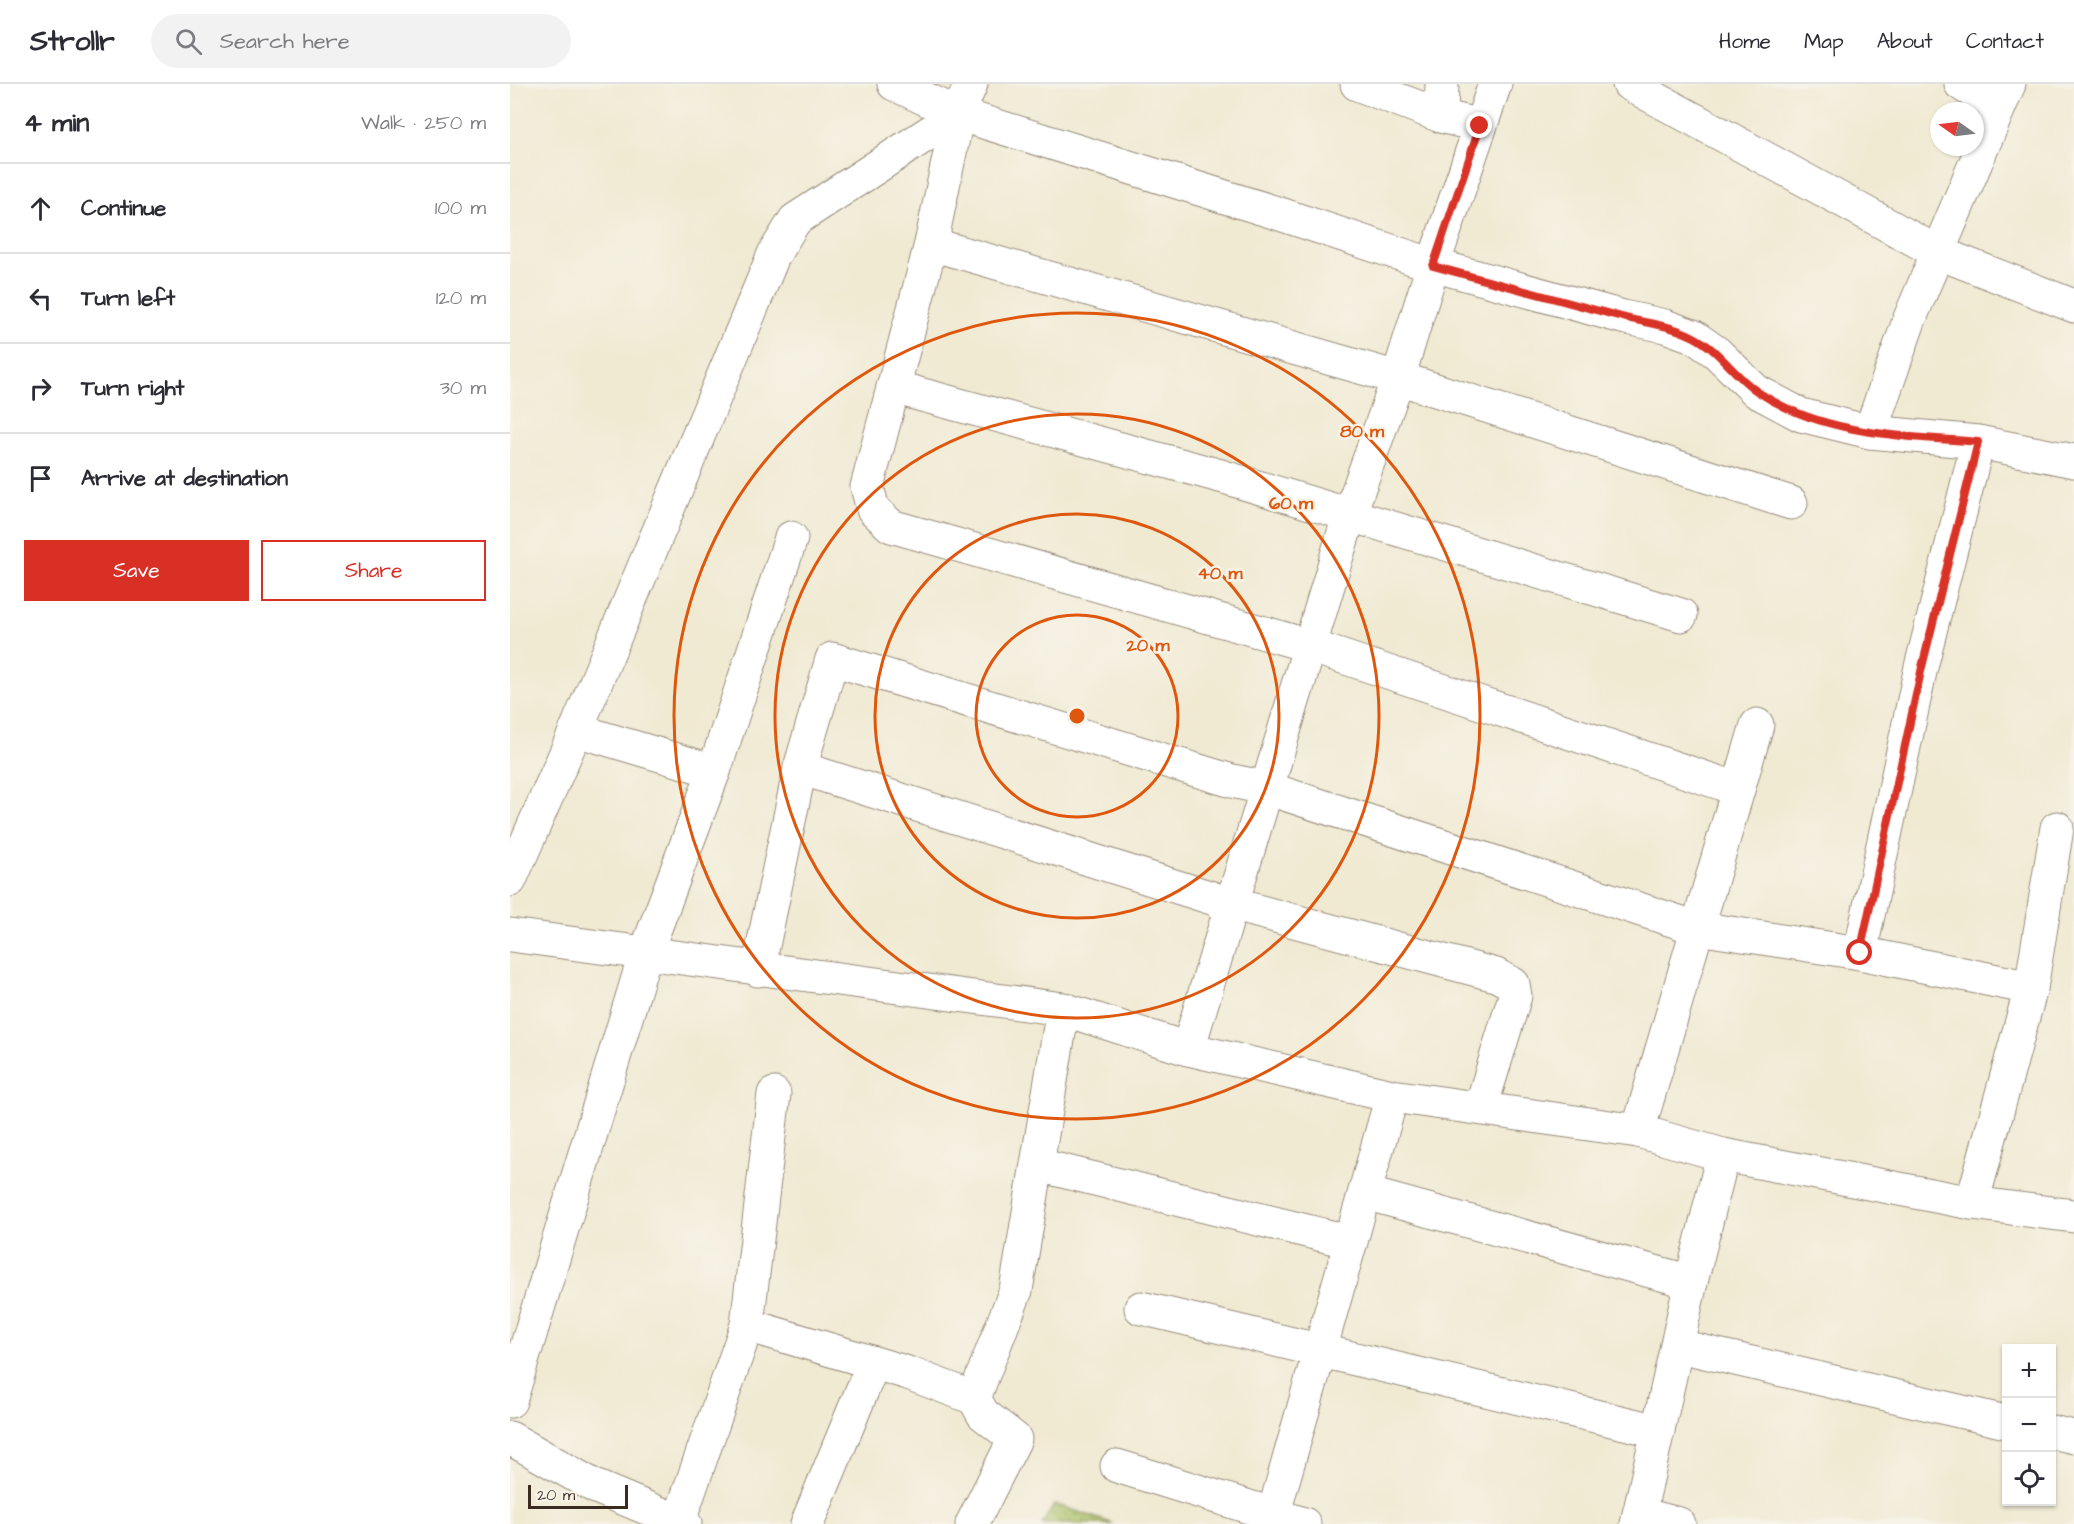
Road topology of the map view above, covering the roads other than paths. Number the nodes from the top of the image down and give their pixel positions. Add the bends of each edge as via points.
1 (894, 84) edge
2 (971, 84) edge
3 (1357, 84) edge
4 (1496, 84) edge
5 (1629, 84) edge
6 (1961, 84) edge
7 (2004, 95) edge
8 (1441, 100) edge
9 (958, 114) junction
10 (1480, 126) junction
11 (931, 244) junction
12 (1939, 253) junction
13 (1433, 266) junction
14 (2074, 306) edge
15 (1398, 378) junction
16 (893, 387) junction
17 (1870, 432) junction
18 (1978, 442) junction
19 (2074, 461) edge
20 (1791, 503) dead end
21 (1349, 516) junction
22 (791, 538) dead end
23 (1680, 615) dead end
24 (1310, 646) junction
25 (1757, 725) dead end
26 (576, 730) junction
27 (800, 768) junction
28 (714, 771) junction
29 (1266, 788) junction
30 (1738, 789) junction
31 (2057, 828) dead end
32 (510, 880) edge
33 (1231, 904) junction
34 (1697, 928) junction
35 (510, 935) edge
36 (1860, 953) junction
37 (645, 955) junction
38 (758, 970) junction
39 (2031, 988) junction
40 (1063, 1009) junction
41 (1188, 1049) junction
42 (774, 1094) dead end
43 (1392, 1096) junction
44 (1481, 1107) junction
45 (1638, 1131) junction
46 (1724, 1155) junction
47 (1038, 1165) junction
48 (1365, 1193) junction
49 (1972, 1203) junction
50 (2074, 1216) edge
51 (1351, 1242) junction
52 (1691, 1282) junction
53 (1141, 1308) dead end
54 (747, 1325) junction
55 (1679, 1346) junction
56 (1318, 1352) junction
57 (873, 1364) junction
58 (974, 1398) junction
59 (510, 1401) edge
60 (2002, 1421) edge
61 (1658, 1431) junction
62 (2056, 1433) edge
63 (2074, 1437) edge
64 (510, 1438) edge
65 (1117, 1466) dead end
66 (636, 1514) edge
67 (1273, 1516) junction
68 (1638, 1519) edge
69 (682, 1523) edge
70 (807, 1524) edge
71 (972, 1524) edge
72 (1304, 1524) edge
73 (1679, 1524) edge

1 - 9 street
2 - 9 street
3 - 8 street
4 - 10 street
5 - 12 street
6 - 7 street
7 - 12 street
8 - 10 street
9 - 11 street
9 - 13 street
9 - 26 street via 795,220 774,254
10 - 13 street
11 - 15 street
11 - 16 street
12 - 14 street
12 - 17 street via 1910,318
13 - 15 street
13 - 17 street via 1693,336 1717,353 1756,392 1801,415
15 - 20 street
15 - 21 street
16 - 21 street via 1224,477
16 - 24 street via 867,487 873,509 891,526
17 - 18 street
18 - 19 street
18 - 36 street via 1922,667
21 - 23 street
21 - 24 street
22 - 28 street
24 - 29 street
24 - 30 street
25 - 30 street
26 - 28 street
26 - 32 street
27 - 29 street via 832,659
27 - 33 street
27 - 38 street
28 - 37 street
29 - 33 street
29 - 34 street
30 - 34 street
31 - 39 street
33 - 41 street
33 - 44 street via 1496,975 1513,984 1515,996
34 - 36 street
34 - 45 street
35 - 37 street
36 - 39 street
37 - 38 street
37 - 59 street
38 - 40 street
39 - 49 street
40 - 41 street
40 - 47 street
41 - 43 street
42 - 54 street
43 - 44 street
43 - 48 street
44 - 45 street
45 - 46 street
46 - 49 street
46 - 52 street
47 - 51 street
47 - 58 street via 1016,1290
48 - 51 street
48 - 52 street
49 - 50 street
51 - 56 street
52 - 55 street
53 - 56 street
54 - 57 street
54 - 69 street
55 - 60 street
55 - 61 street
56 - 61 street
56 - 67 street
57 - 58 street via 908,1372
57 - 70 street
58 - 71 street via 982,1414 1015,1439
61 - 68 street
62 - 63 street
64 - 66 street
65 - 67 street
66 - 69 street
67 - 72 street
68 - 73 street

